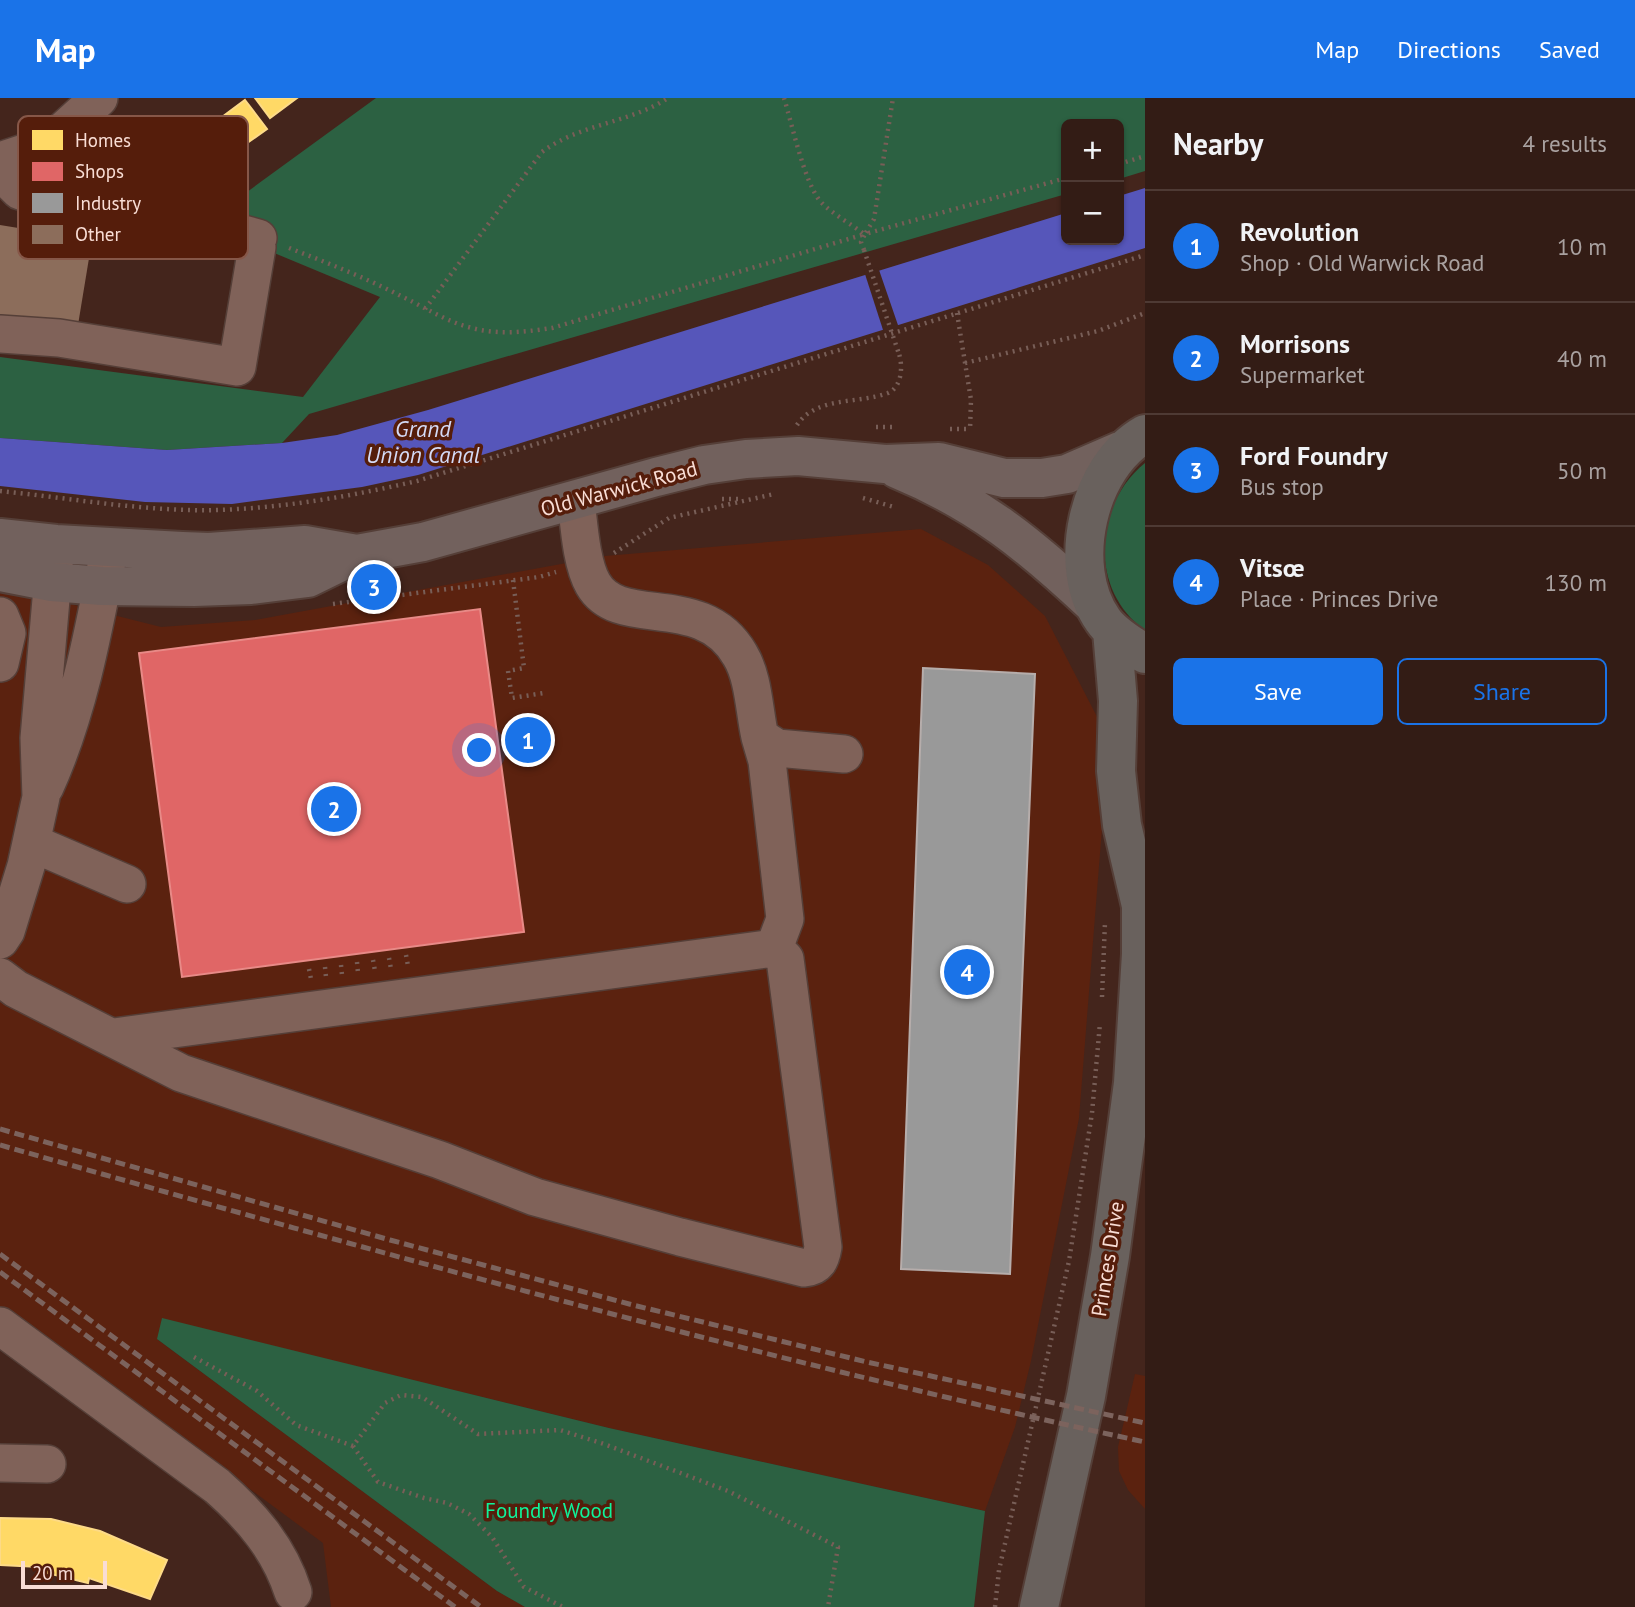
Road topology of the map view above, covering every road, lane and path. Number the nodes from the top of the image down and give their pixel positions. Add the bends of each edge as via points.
1 (99, 98) edge
2 (668, 98) edge
3 (784, 98) edge
4 (893, 98) edge
5 (79, 116) edge
6 (18, 155) edge
7 (1145, 156) edge
8 (0, 161) edge
9 (1124, 162) edge
10 (1061, 179) edge
11 (18, 189) edge
12 (864, 234) junction
13 (248, 238) edge
14 (258, 242) junction
15 (1145, 255) edge
16 (425, 309) junction
17 (957, 313) junction
18 (1145, 313) edge
19 (0, 334) edge
20 (965, 363) junction
21 (796, 427) dead end
22 (970, 429) dead end
23 (1133, 442) edge
24 (885, 464) junction
25 (0, 491) edge
26 (781, 493) dead end
27 (858, 496) dead end
28 (576, 500) junction
29 (896, 508) dead end
30 (0, 538) edge
31 (56, 544) junction
32 (110, 547) junction
33 (357, 554) junction
34 (606, 557) dead end
35 (0, 572) edge
36 (513, 580) dead end
37 (52, 582) junction
38 (102, 586) junction
39 (0, 616) edge
40 (1103, 617) junction
41 (1145, 653) edge
42 (0, 663) edge
43 (544, 693) dead end
44 (760, 737) junction
45 (844, 754) dead end
46 (41, 797) junction
47 (32, 843) junction
48 (127, 884) dead end
49 (1130, 898) edge
50 (0, 940) edge
51 (774, 948) junction
52 (1143, 954) edge
53 (406, 955) dead end
54 (407, 962) dead end
55 (0, 977) edge
56 (1128, 1005) edge
57 (1101, 1018) dead end
58 (114, 1037) junction
59 (0, 1326) edge
60 (194, 1357) dead end
61 (353, 1446) junction
62 (0, 1463) edge
63 (47, 1464) dead end
64 (293, 1592) dead end
65 (563, 1607) edge
66 (828, 1607) edge
67 (995, 1607) edge
68 (1039, 1607) edge

1 - 5 street
2 - 16 path via 542,152
3 - 12 path via 818,198
4 - 12 path via 874,219
6 - 8 street
7 - 9 path
8 - 11 street
10 - 12 path
12 - 16 path via 552,328 499,332 473,328
12 - 21 path, bridge via 861,242 902,363 899,380 888,393 821,407
13 - 14 street
14 - 16 path via 323,261
14 - 19 street via 237,367 59,338
15 - 17 path
17 - 20 path
17 - 25 path via 417,481 363,493 184,511
18 - 20 path via 1098,331
20 - 22 path
23 - 24 main road, Old Warwick Road via 1068,474 1042,478 1004,478 939,462
23 - 40 highway, Princes Drive via 1102,478 1086,529 1085,556
24 - 28 main road, Old Warwick Road via 798,456 746,459 656,477
24 - 40 main road, Old Warwick Road via 997,521
26 - 34 path via 669,518
27 - 29 path
28 - 33 main road, Old Warwick Road via 433,539
28 - 44 street via 594,586 625,607 680,614 722,633 743,661
30 - 31 main road, Old Warwick Road
31 - 32 main road, Old Warwick Road
31 - 37 street
32 - 33 main road, Old Warwick Road via 209,552 305,545
32 - 38 street
33 - 38 main road, Old Warwick Road via 308,578 251,585
35 - 37 main road, Old Warwick Road
36 - 43 path via 524,668 508,670 512,698
37 - 38 main road, Old Warwick Road
37 - 46 street via 39,738
38 - 46 street via 62,749
39 - 42 street via 7,633
40 - 41 highway
40 - 49 highway, Princes Drive via 1118,701 1116,771
44 - 45 street via 777,748
44 - 51 street via 785,919
46 - 47 street
47 - 48 street
47 - 50 street
49 - 52 highway, Princes Drive
49 - 56 path
51 - 58 street
51 - 58 street via 785,960 822,1241 820,1259 812,1267 536,1197 181,1073
52 - 56 highway, Princes Drive
53 - 54 path
55 - 58 street
56 - 68 highway, Princes Drive via 1133,1083 1110,1256 1086,1396
57 - 67 path via 1069,1261 999,1570
59 - 64 street via 236,1503 274,1548
60 - 61 path via 257,1391 296,1425
61 - 65 path via 378,1482 469,1514 492,1537 524,1587
61 - 66 path via 384,1403 401,1395 422,1397 478,1434 560,1430 604,1444 728,1491 838,1547
62 - 63 street

